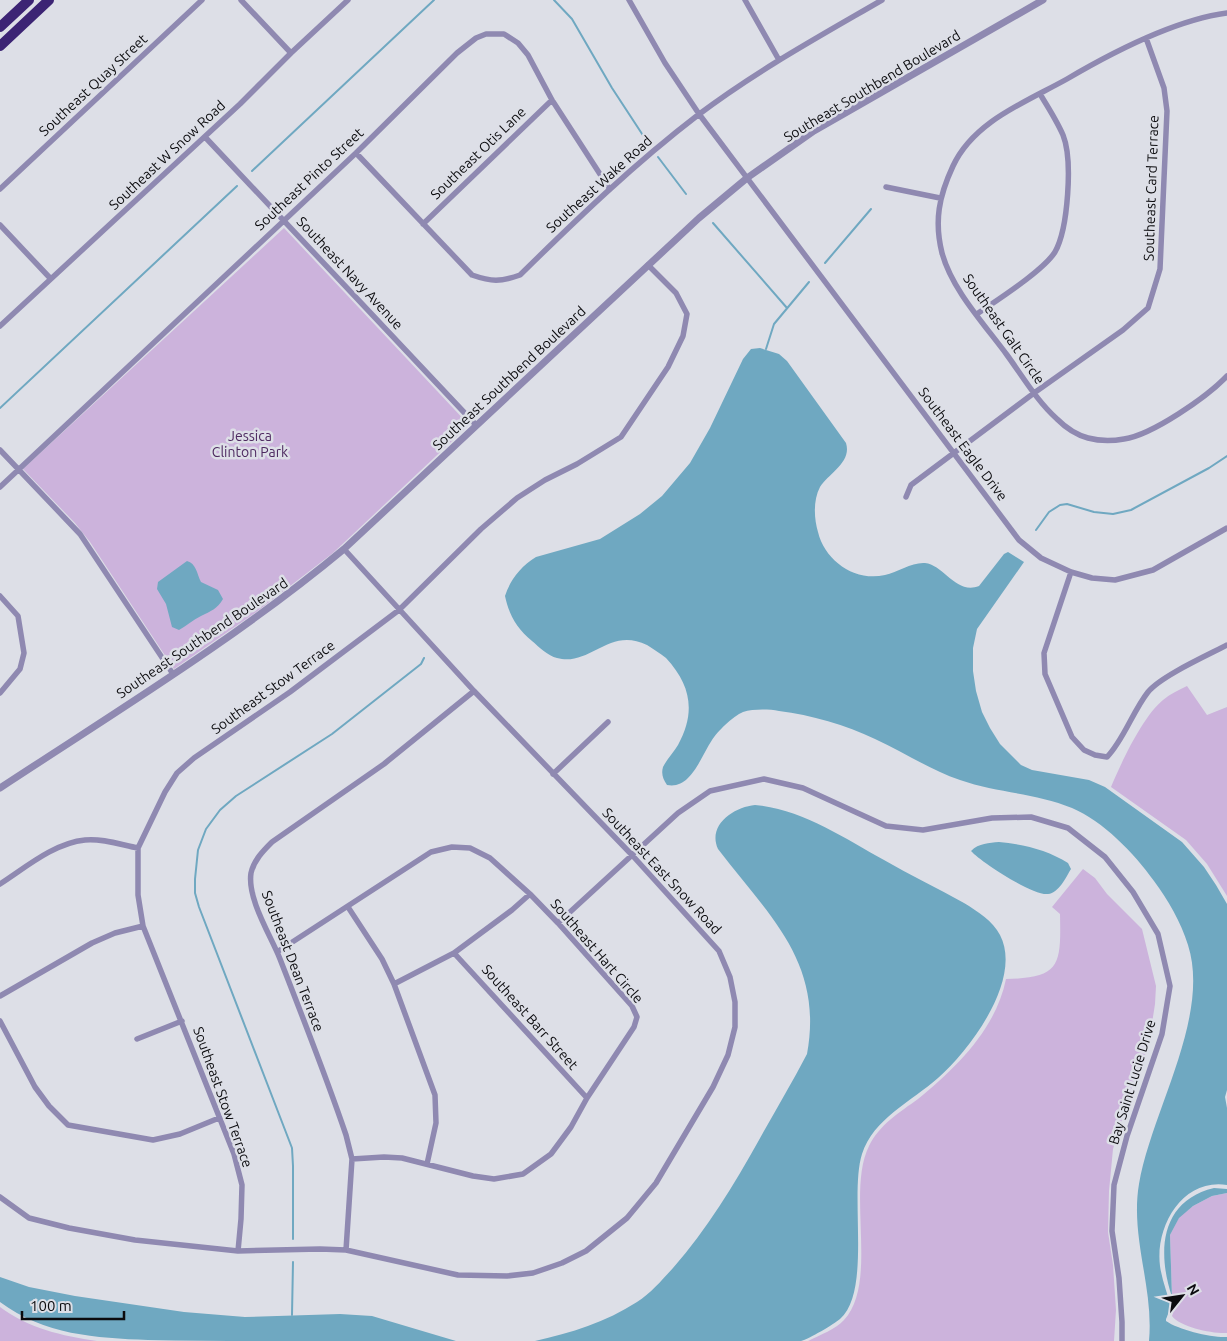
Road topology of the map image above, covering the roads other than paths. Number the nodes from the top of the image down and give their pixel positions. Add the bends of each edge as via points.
1 (29, 0) edge
2 (49, 0) edge
3 (202, 0) edge
4 (241, 0) edge
5 (348, 0) edge
6 (629, 0) edge
7 (745, 0) edge
8 (882, 0) edge
9 (1043, 0) edge
10 (1227, 13) edge
11 (0, 27) edge
12 (1146, 38) junction
13 (0, 46) edge
14 (291, 53) junction
15 (779, 60) junction
16 (1040, 94) junction
17 (552, 100) junction
18 (699, 114) junction
19 (205, 137) junction
20 (356, 153) junction
21 (747, 178) junction
22 (886, 187) dead end
23 (609, 188) junction
24 (0, 189) edge
25 (940, 198) junction
26 (284, 221) junction
27 (423, 224) junction
28 (0, 226) edge
29 (648, 265) junction
30 (50, 278) junction
31 (977, 314) junction
32 (0, 326) edge
33 (1227, 376) edge
34 (1034, 393) junction
35 (476, 426) junction
36 (0, 450) edge
37 (954, 453) junction
38 (18, 470) junction
39 (0, 486) edge
40 (906, 497) dead end
41 (1227, 528) edge
42 (344, 549) junction
43 (1071, 572) junction
44 (0, 596) edge
45 (399, 610) junction
46 (1227, 644) edge
47 (173, 674) junction
48 (474, 692) junction
49 (0, 693) edge
50 (608, 722) dead end
51 (553, 774) junction
52 (0, 788) edge
53 (138, 848) junction
54 (632, 855) junction
55 (0, 884) edge
56 (530, 894) junction
57 (348, 907) junction
58 (558, 923) junction
59 (143, 926) junction
60 (277, 952) junction
61 (454, 953) junction
62 (394, 984) junction
63 (0, 996) edge
64 (0, 1021) edge
65 (182, 1021) junction
66 (137, 1039) dead end
67 (587, 1098) junction
68 (219, 1118) junction
69 (352, 1159) junction
70 (427, 1164) junction
71 (0, 1197) edge
72 (346, 1250) junction
73 (238, 1252) junction
74 (1122, 1341) edge

1 - 11 highway
2 - 13 highway
3 - 24 street, Southeast Quay Street
4 - 14 street
5 - 14 street, Southeast W Snow Road
6 - 18 street
7 - 15 street
8 - 15 street, Southeast Wake Road
9 - 21 street, Southeast Southbend Boulevard via 814,131
10 - 12 street, Southeast Galt Circle via 1209,15
12 - 16 street, Southeast Galt Circle
12 - 34 street, Southeast Card Terrace via 1164,88 1167,110 1160,269 1148,308 1123,330
14 - 19 street, Southeast W Snow Road
15 - 18 street, Southeast Wake Road
16 - 25 street, Southeast Galt Circle via 990,122 963,148
16 - 31 street via 1063,135 1068,166 1064,225 1055,252 1043,266
17 - 20 street, Southeast Pinto Street via 518,43 504,34 486,34 457,53
17 - 23 street, Southeast Pinto Street
17 - 27 street, Southeast Otis Lane
18 - 21 street
18 - 23 street, Southeast Wake Road
19 - 26 street, Southeast Navy Avenue
19 - 30 street, Southeast W Snow Road
20 - 26 street, Southeast Pinto Street
20 - 27 street, Southeast Wake Road
21 - 29 street, Southeast Southbend Boulevard
21 - 37 street, Southeast Eagle Drive
22 - 25 street
23 - 27 street, Southeast Wake Road via 520,275 505,280 489,281 472,275
25 - 31 street, Southeast Galt Circle via 937,225 942,254 955,284
26 - 35 street, Southeast Navy Avenue
26 - 38 street, Southeast Pinto Street
28 - 30 street
29 - 35 street, Southeast Southbend Boulevard
29 - 45 street, Southeast Stow Terrace via 676,293 687,314 683,336 668,367 621,437 517,498
30 - 32 street, Southeast W Snow Road
31 - 34 street, Southeast Galt Circle
33 - 34 street, Southeast Galt Circle via 1204,397 1142,433 1108,441 1075,432 1057,420
34 - 37 street, Southeast Card Terrace
35 - 42 street, Southeast Southbend Boulevard
36 - 38 street
37 - 40 street, Southeast Card Terrace via 912,485
37 - 43 street, Southeast Eagle Drive via 1019,540 1041,558
38 - 39 street, Southeast Pinto Street
38 - 47 street via 80,534
41 - 43 street, Southeast Eagle Drive via 1153,570 1115,580
42 - 45 street, Southeast East Snow Road
42 - 47 street, Southeast Southbend Boulevard via 301,585
43 - 46 street via 1044,653 1045,674 1072,738 1084,750 1107,757 1150,690
44 - 49 street via 18,616 24,653 20,669
45 - 48 street, Southeast East Snow Road
45 - 53 street, Southeast Stow Terrace via 177,773
47 - 52 street, Southeast Southbend Boulevard
48 - 51 street, Southeast East Snow Road
48 - 60 street, Southeast Dean Terrace via 384,764 272,842 257,857 251,873 252,892
50 - 51 street
51 - 54 street, Southeast East Snow Road
53 - 55 street via 85,839 62,845
53 - 59 street, Southeast Stow Terrace via 138,895
54 - 58 street, Bay Saint Lucie Drive
54 - 72 street, Southeast East Snow Road via 720,951 735,1002 735,1027 728,1055 714,1087 656,1183 627,1218 586,1251 533,1273 458,1275
54 - 74 street, Bay Saint Lucie Drive via 678,813 710,791 764,779 803,788 886,826 923,830 992,818 1031,817 1068,828 1105,857 1158,934 1170,986 1162,1034 1114,1185 1112,1231 1119,1278
56 - 57 street, Southeast Hart Circle via 490,858 470,848 452,847 431,852
56 - 58 street, Southeast Hart Circle
56 - 61 street
57 - 60 street, Southeast Hart Circle
57 - 62 street via 382,959
58 - 67 street, Southeast Hart Circle via 632,1006 637,1017 634,1027
59 - 63 street via 92,943
59 - 65 street, Southeast Stow Terrace
60 - 69 street, Southeast Dean Terrace via 337,1110
61 - 62 street
61 - 67 street, Southeast Barr Street
62 - 70 street via 435,1095 436,1124
64 - 68 street via 48,1106 68,1125 153,1140 180,1134
65 - 66 street
65 - 68 street, Southeast Stow Terrace
67 - 70 street, Southeast Hart Circle via 571,1128 551,1154 523,1174 494,1179
68 - 73 street, Southeast Stow Terrace via 242,1185
69 - 70 street, Southeast Hart Circle via 402,1158
69 - 72 street, Southeast Dean Terrace
71 - 73 street, Southeast East Snow Road via 29,1218 69,1228 135,1240
72 - 73 street, Southeast East Snow Road

